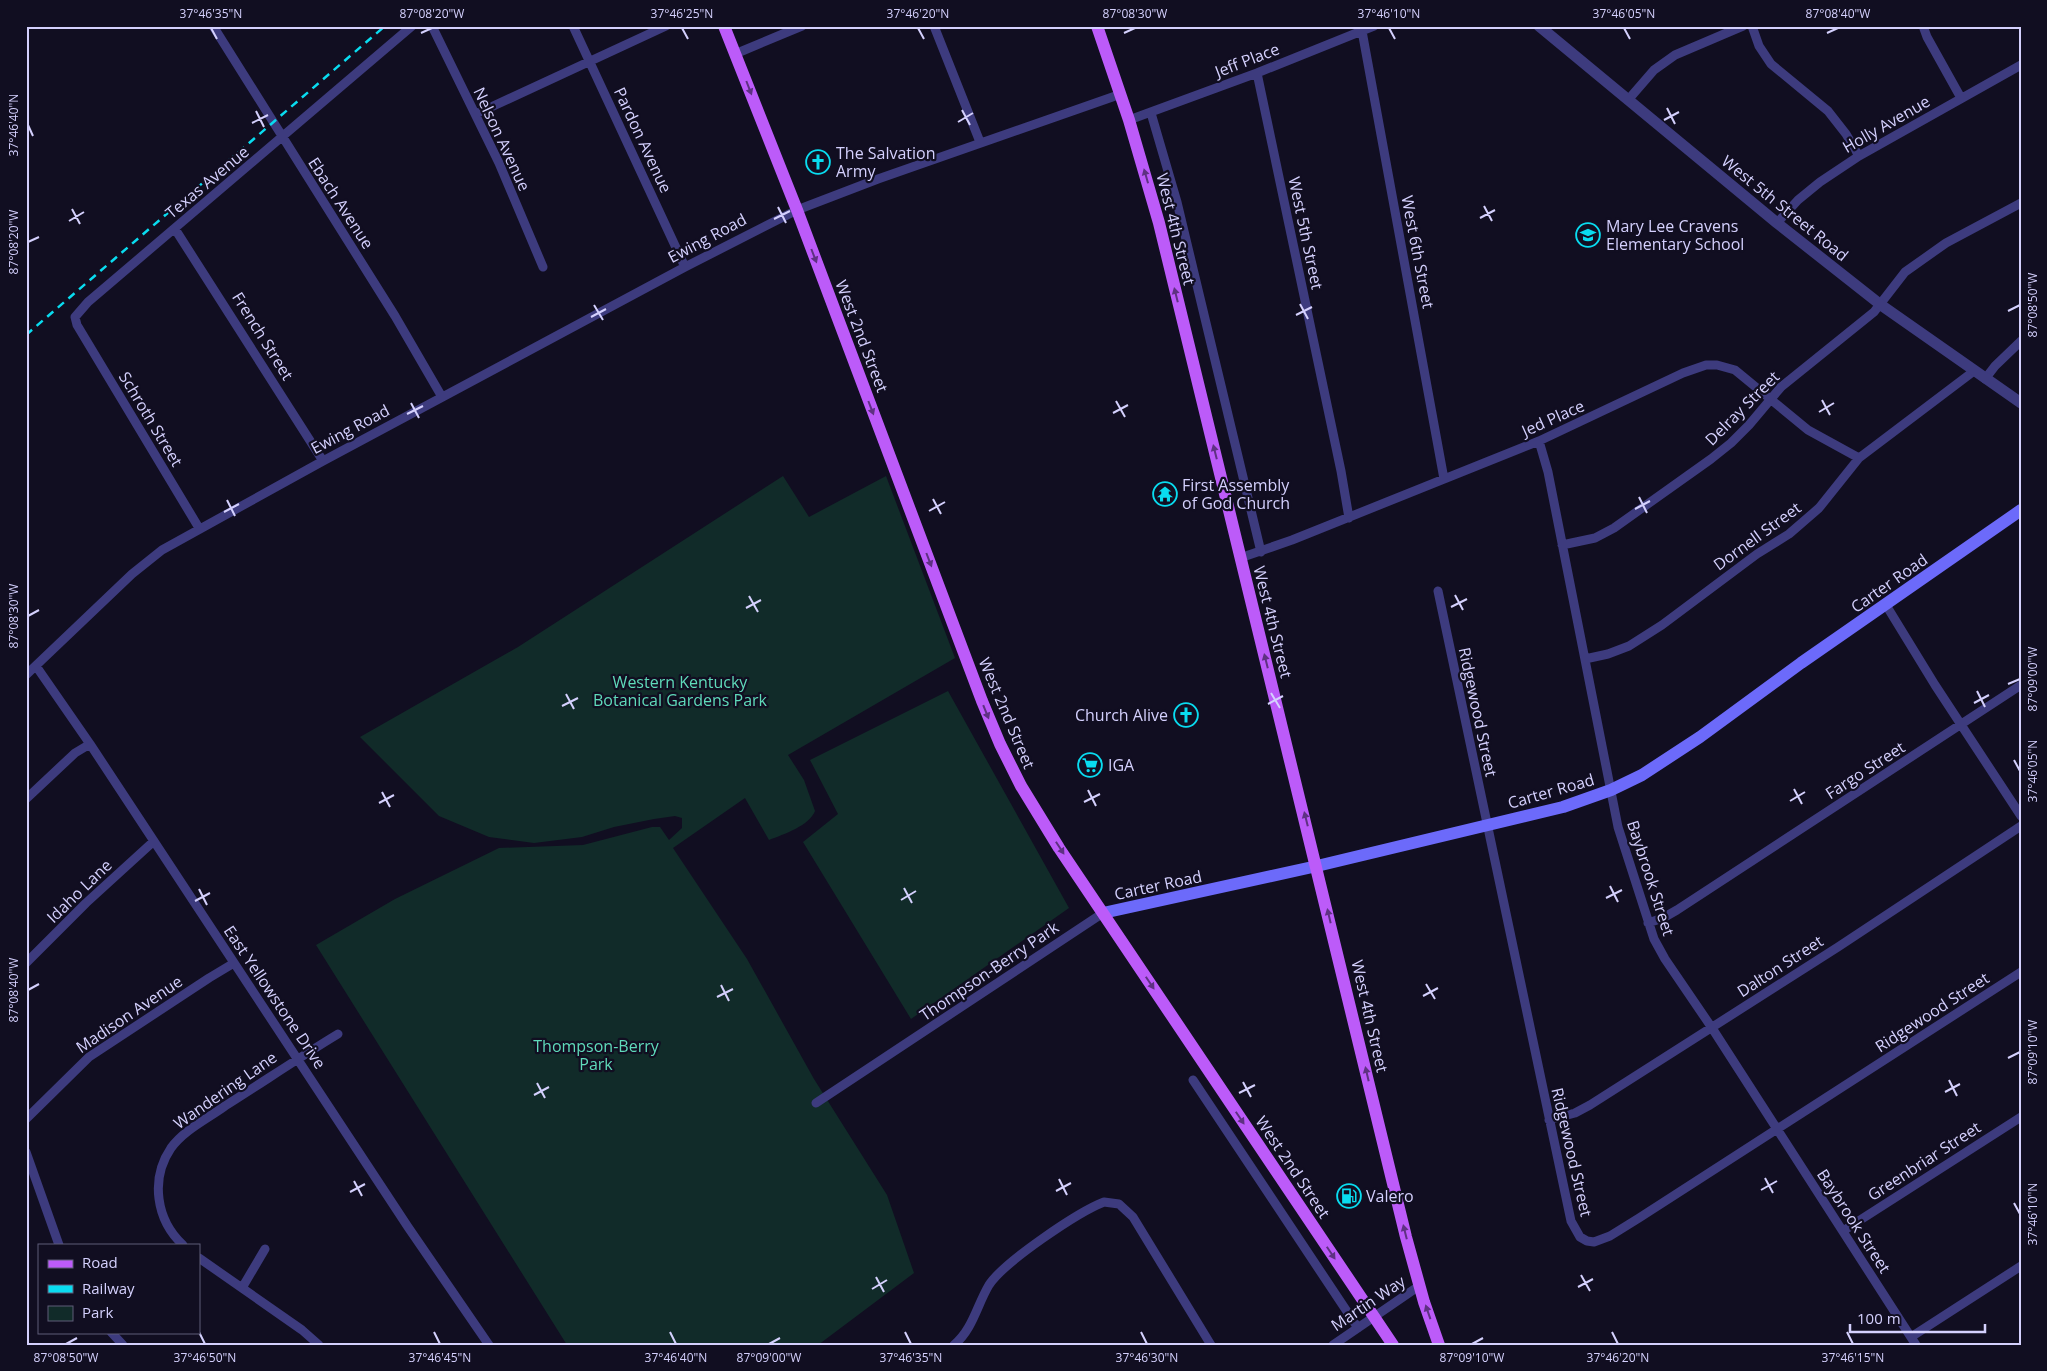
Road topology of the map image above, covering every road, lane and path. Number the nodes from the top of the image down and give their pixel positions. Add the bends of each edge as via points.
1 (412, 26) edge
2 (432, 26) edge
3 (573, 26) edge
4 (666, 26) edge
5 (724, 26) edge
6 (802, 26) edge
7 (934, 26) edge
8 (1097, 26) edge
9 (1374, 26) edge
10 (1539, 26) edge
11 (1743, 26) edge
12 (1752, 26) edge
13 (1923, 26) edge
14 (214, 27) edge
15 (1362, 31) junction
16 (735, 54) junction
17 (590, 62) junction
18 (2021, 65) edge
19 (1257, 73) junction
20 (1121, 94) junction
21 (1961, 98) junction
22 (1628, 100) junction
23 (1151, 112) junction
24 (476, 114) junction
25 (1129, 120) junction
26 (282, 138) junction
27 (980, 142) junction
28 (1859, 156) junction
29 (2021, 203) edge
30 (796, 210) junction
31 (1777, 223) junction
32 (175, 229) junction
33 (543, 267) dead end
34 (685, 267) junction
35 (1882, 305) junction
36 (77, 325) joint
37 (2021, 341) edge
38 (1974, 371) junction
39 (1985, 378) junction
40 (442, 397) junction
41 (1769, 399) junction
42 (2021, 403) edge
43 (1539, 441) junction
44 (1859, 458) junction
45 (323, 461) junction
46 (1444, 479) junction
47 (2021, 510) edge
48 (1349, 518) junction
49 (199, 528) junction
50 (1562, 545) junction
51 (1262, 552) junction
52 (1240, 558) junction
53 (1438, 591) dead end
54 (1886, 605) junction
55 (1585, 659) junction
56 (36, 666) junction
57 (26, 675) edge
58 (2021, 685) edge
59 (1961, 724) junction
60 (90, 744) junction
61 (1611, 790) junction
62 (26, 799) edge
63 (2021, 816) edge
64 (1487, 826) junction
65 (2021, 826) edge
66 (154, 840) junction
67 (1317, 866) junction
68 (1103, 913) junction
69 (1648, 923) junction
70 (26, 963) edge
71 (234, 963) junction
72 (2021, 972) edge
73 (1712, 1028) junction
74 (338, 1034) dead end
75 (298, 1058) junction
76 (1193, 1080) dead end
77 (1229, 1101) junction
78 (816, 1103) dead end
79 (1214, 1110) junction
80 (2021, 1116) edge
81 (26, 1119) edge
82 (1549, 1120) junction
83 (1778, 1130) junction
84 (26, 1152) edge
85 (1843, 1231) junction
86 (59, 1244) edge
87 (182, 1244) edge
88 (265, 1249) dead end
89 (200, 1259) edge
90 (2021, 1266) edge
91 (1419, 1286) junction
92 (242, 1288) junction
93 (1374, 1317) junction
94 (1358, 1328) junction
95 (114, 1334) edge
96 (1914, 1341) edge
97 (123, 1345) edge
98 (319, 1345) edge
99 (489, 1345) edge
100 (954, 1345) edge
101 (1210, 1345) edge
102 (1332, 1345) edge
103 (1392, 1345) edge
104 (1439, 1345) edge

1 - 26 street, Texas Avenue
2 - 24 street, Nelson Avenue
3 - 17 street, Pardon Avenue
4 - 17 street
5 - 16 main road, West 2nd Street
6 - 16 street
7 - 27 street
8 - 20 main road, West 4th Street
9 - 15 street, Jeff Place
10 - 22 street, West 5th Street Road
11 - 22 street via 1674,55 1654,70
12 - 28 street via 1768,60 1828,112
13 - 21 street
14 - 26 street, Ebach Avenue
15 - 19 street, Jeff Place
15 - 46 street, West 6th Street
16 -> 30 main road, West 2nd Street
17 - 24 street
17 - 34 street, Pardon Avenue
18 - 21 street, Holly Avenue
19 - 23 street, Jeff Place
19 - 48 street, West 5th Street
20 - 25 main road, West 4th Street
20 - 27 street, Ewing Road
21 - 28 street, Holly Avenue
22 - 31 street, West 5th Street Road
23 - 25 street, Jeff Place
23 - 51 street, West 4th Street via 1177,202
24 - 33 street, Nelson Avenue
52 -> 25 main road, West 4th Street via 1159,223
26 - 32 street, Texas Avenue
26 - 40 street, Ebach Avenue via 395,316
27 - 30 street, Ewing Road
28 - 31 street, Holly Avenue via 1820,182
29 - 35 street, Delray Street via 1924,257 1905,272
30 - 34 street, Ewing Road
30 -> 68 main road, West 2nd Street via 1000,744 1029,800
31 - 35 street, West 5th Street Road
32 - 36 street, Texas Avenue via 88,302 75,317
32 - 45 street, French Street
34 - 40 street, Ewing Road
35 - 38 street, West 5th Street Road
35 - 41 street, Delray Street
36 - 49 street, Schroth Street
37 - 39 street
38 - 39 street, West 5th Street Road
38 - 44 street, Dornell Street
39 - 42 street, West 5th Street Road
40 - 45 street, Ewing Road
41 - 43 street, Jed Place via 1735,370 1706,365
41 - 44 street, Jed Place via 1808,430
41 - 50 street, Delray Street via 1749,426 1731,443 1644,507 1595,538
43 - 46 street, Jed Place
43 - 50 street, Baybrook Street
44 - 55 street, Dornell Street via 1819,508 1789,534 1629,646
45 - 49 street, Ewing Road
46 - 48 street, Jed Place
47 - 54 main road, Carter Road
48 - 51 street, Jed Place
49 - 56 street, Ewing Road via 152,556
50 - 55 street, Baybrook Street
51 - 52 street, Jed Place
67 -> 52 main road, West 4th Street
53 - 64 street, Ridgewood Street
54 - 59 street
54 - 61 main road, Carter Road via 1700,737 1642,775
55 - 61 street, Baybrook Street
56 - 57 street, Ewing Road
56 - 60 street, East Yellowstone Drive
58 - 59 street, Fargo Street
59 - 63 street
59 - 69 street, Fargo Street via 1677,910
60 - 62 street via 75,753
60 - 66 street, East Yellowstone Drive
61 - 64 main road, Carter Road via 1564,808
61 - 69 street, Baybrook Street via 1618,827
64 - 67 main road, Carter Road
64 - 82 street, Ridgewood Street
65 - 73 street, Dalton Street
66 - 70 street, Idaho Lane
66 - 71 street, East Yellowstone Drive
67 - 68 main road, Carter Road
91 -> 67 main road, West 4th Street
68 -> 77 main road, West 2nd Street
68 - 78 street, Thompson-Berry Park
69 - 73 street, Baybrook Street via 1665,959
71 - 75 street, East Yellowstone Drive
71 - 81 street, Madison Avenue via 89,1057
72 - 83 street, Ridgewood Street
73 - 82 street, Dalton Street via 1590,1105
73 - 83 street, Baybrook Street
74 - 75 street, Wandering Lane
75 - 87 street, Wandering Lane via 188,1131 172,1148 161,1169 159,1199 168,1228
75 - 99 street, East Yellowstone Drive
76 - 79 street
77 - 79 street
77 -> 93 main road, West 2nd Street
79 - 94 street
80 - 85 street, Greenbriar Street
82 - 83 street, Ridgewood Street via 1571,1221 1580,1237 1594,1242 1610,1236
83 - 85 street, Baybrook Street
84 - 86 street
85 - 96 street, Baybrook Street
88 - 92 street
89 - 92 street
90 - 96 street
91 - 93 street, Martin Way
104 -> 91 main road, West 4th Street
92 - 98 street
93 - 94 street, Martin Way
93 - 103 main road, West 2nd Street
94 - 102 street, Martin Way
95 - 97 street
100 - 101 street via 968,1330 989,1286 1005,1267 1038,1242 1104,1202 1119,1204 1132,1217

